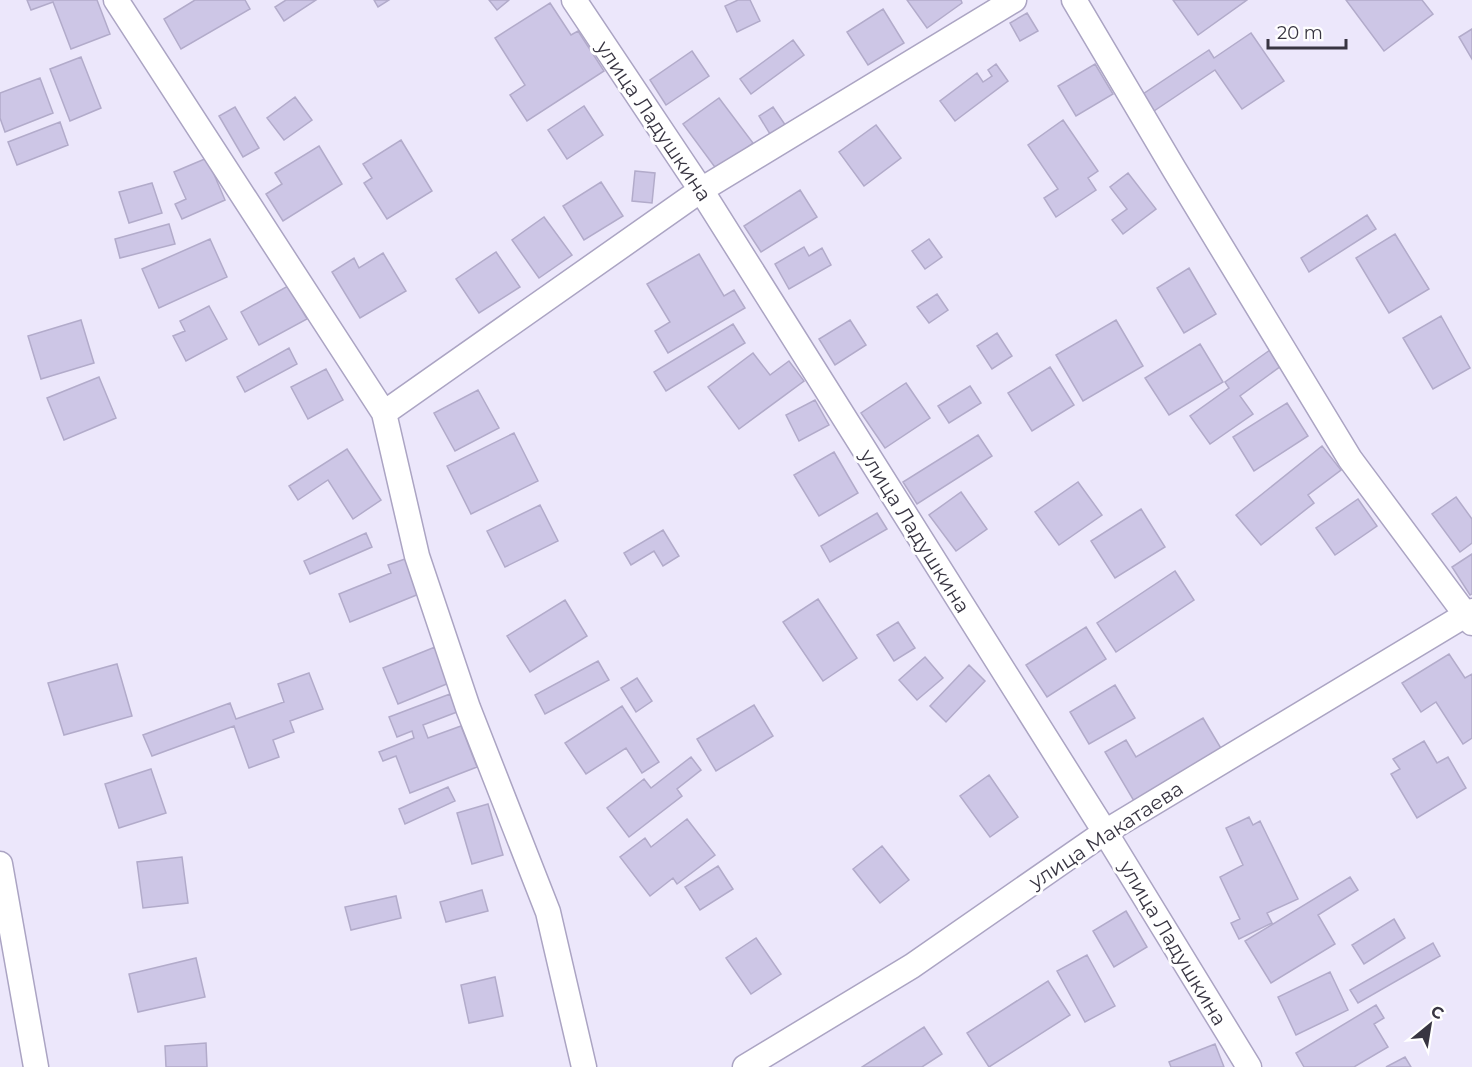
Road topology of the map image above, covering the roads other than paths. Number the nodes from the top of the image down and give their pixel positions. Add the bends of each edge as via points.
1 (116, 0) edge
2 (574, 0) edge
3 (1014, 0) edge
4 (1074, 0) edge
5 (701, 190) junction
6 (384, 413) junction
7 (1470, 617) edge
8 (1105, 832) junction
9 (0, 864) edge
10 (36, 1067) edge
11 (584, 1067) edge
12 (745, 1067) edge
13 (1249, 1067) edge

1 - 6 street
2 - 5 street, улица Ладушкина
3 - 5 street
4 - 7 street via 1350,459
5 - 6 street
5 - 8 street, улица Ладушкина
6 - 11 street via 417,556 468,708 548,912
7 - 8 street, улица Макатаева
8 - 12 street, улица Макатаева via 912,966
8 - 13 street, улица Ладушкина
9 - 10 street

